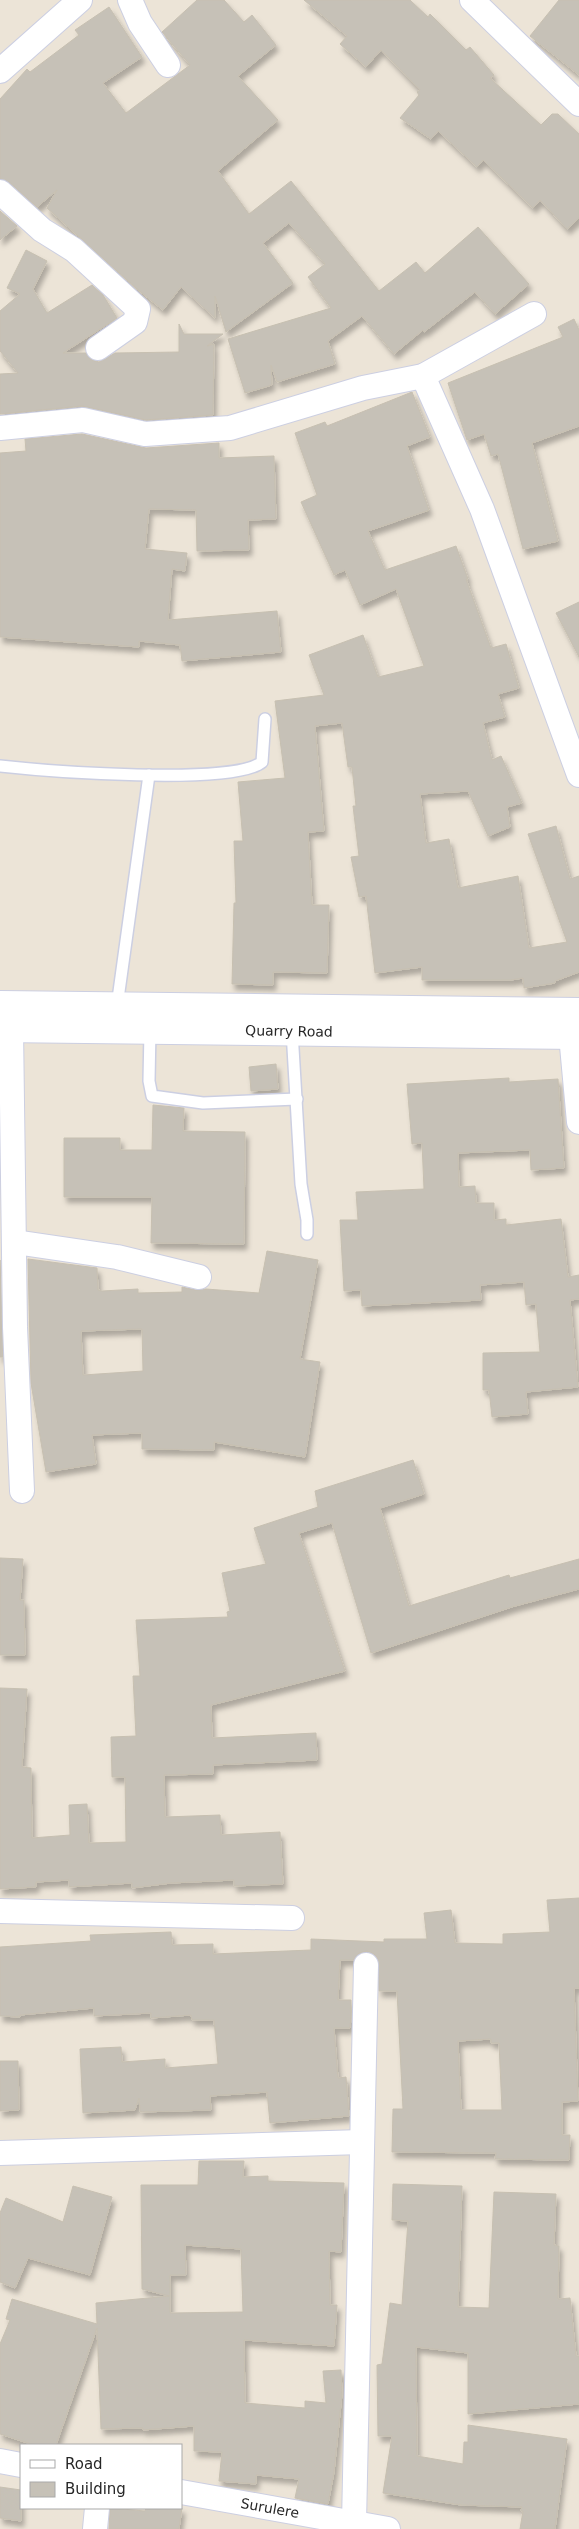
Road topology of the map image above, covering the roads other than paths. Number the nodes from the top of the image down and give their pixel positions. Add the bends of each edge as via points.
1 (80, 0) edge
2 (130, 0) edge
3 (472, 0) edge
4 (168, 65) dead end
5 (0, 71) edge
6 (579, 104) edge
7 (0, 192) edge
8 (534, 314) dead end
9 (98, 348) dead end
10 (423, 376) junction
11 (0, 428) edge
12 (265, 719) dead end
13 (0, 766) edge
14 (148, 775) junction
15 (579, 775) edge
16 (117, 1006) junction
17 (4, 1020) edge
18 (576, 1028) edge
19 (150, 1030) junction
20 (292, 1031) junction
21 (297, 1099) junction
22 (579, 1122) edge
23 (307, 1234) dead end
24 (15, 1242) junction
25 (199, 1277) dead end
26 (22, 1491) dead end
27 (0, 1911) edge
28 (292, 1918) dead end
29 (366, 1965) dead end
30 (362, 2142) junction
31 (0, 2153) edge
32 (0, 2461) edge
33 (20, 2464) edge
34 (182, 2492) edge
35 (97, 2509) edge
36 (354, 2523) junction
37 (95, 2529) edge
38 (388, 2529) edge

1 - 5 street
2 - 4 street via 140,23
3 - 6 street
7 - 9 street via 42,230 74,250 138,309 135,322
8 - 10 street
10 - 11 street via 363,388 230,428 145,434 83,420
10 - 15 street via 482,509
12 - 14 lane via 262,762 256,767 236,772
13 - 14 lane
14 - 16 lane
16 - 17 main road, Quarry Road
16 - 18 main road, Quarry Road
17 - 19 main road, Quarry Road
17 - 24 street
18 - 20 main road, Quarry Road
18 - 22 street
19 - 20 main road, Quarry Road
19 - 21 lane via 149,1081 152,1096 202,1103
20 - 21 lane
21 - 23 lane
24 - 25 street via 117,1257
24 - 26 street
27 - 28 street
29 - 30 street
30 - 31 street
30 - 36 street
32 - 33 street
34 - 36 street, Surulere
35 - 37 street
36 - 38 street, Surulere

